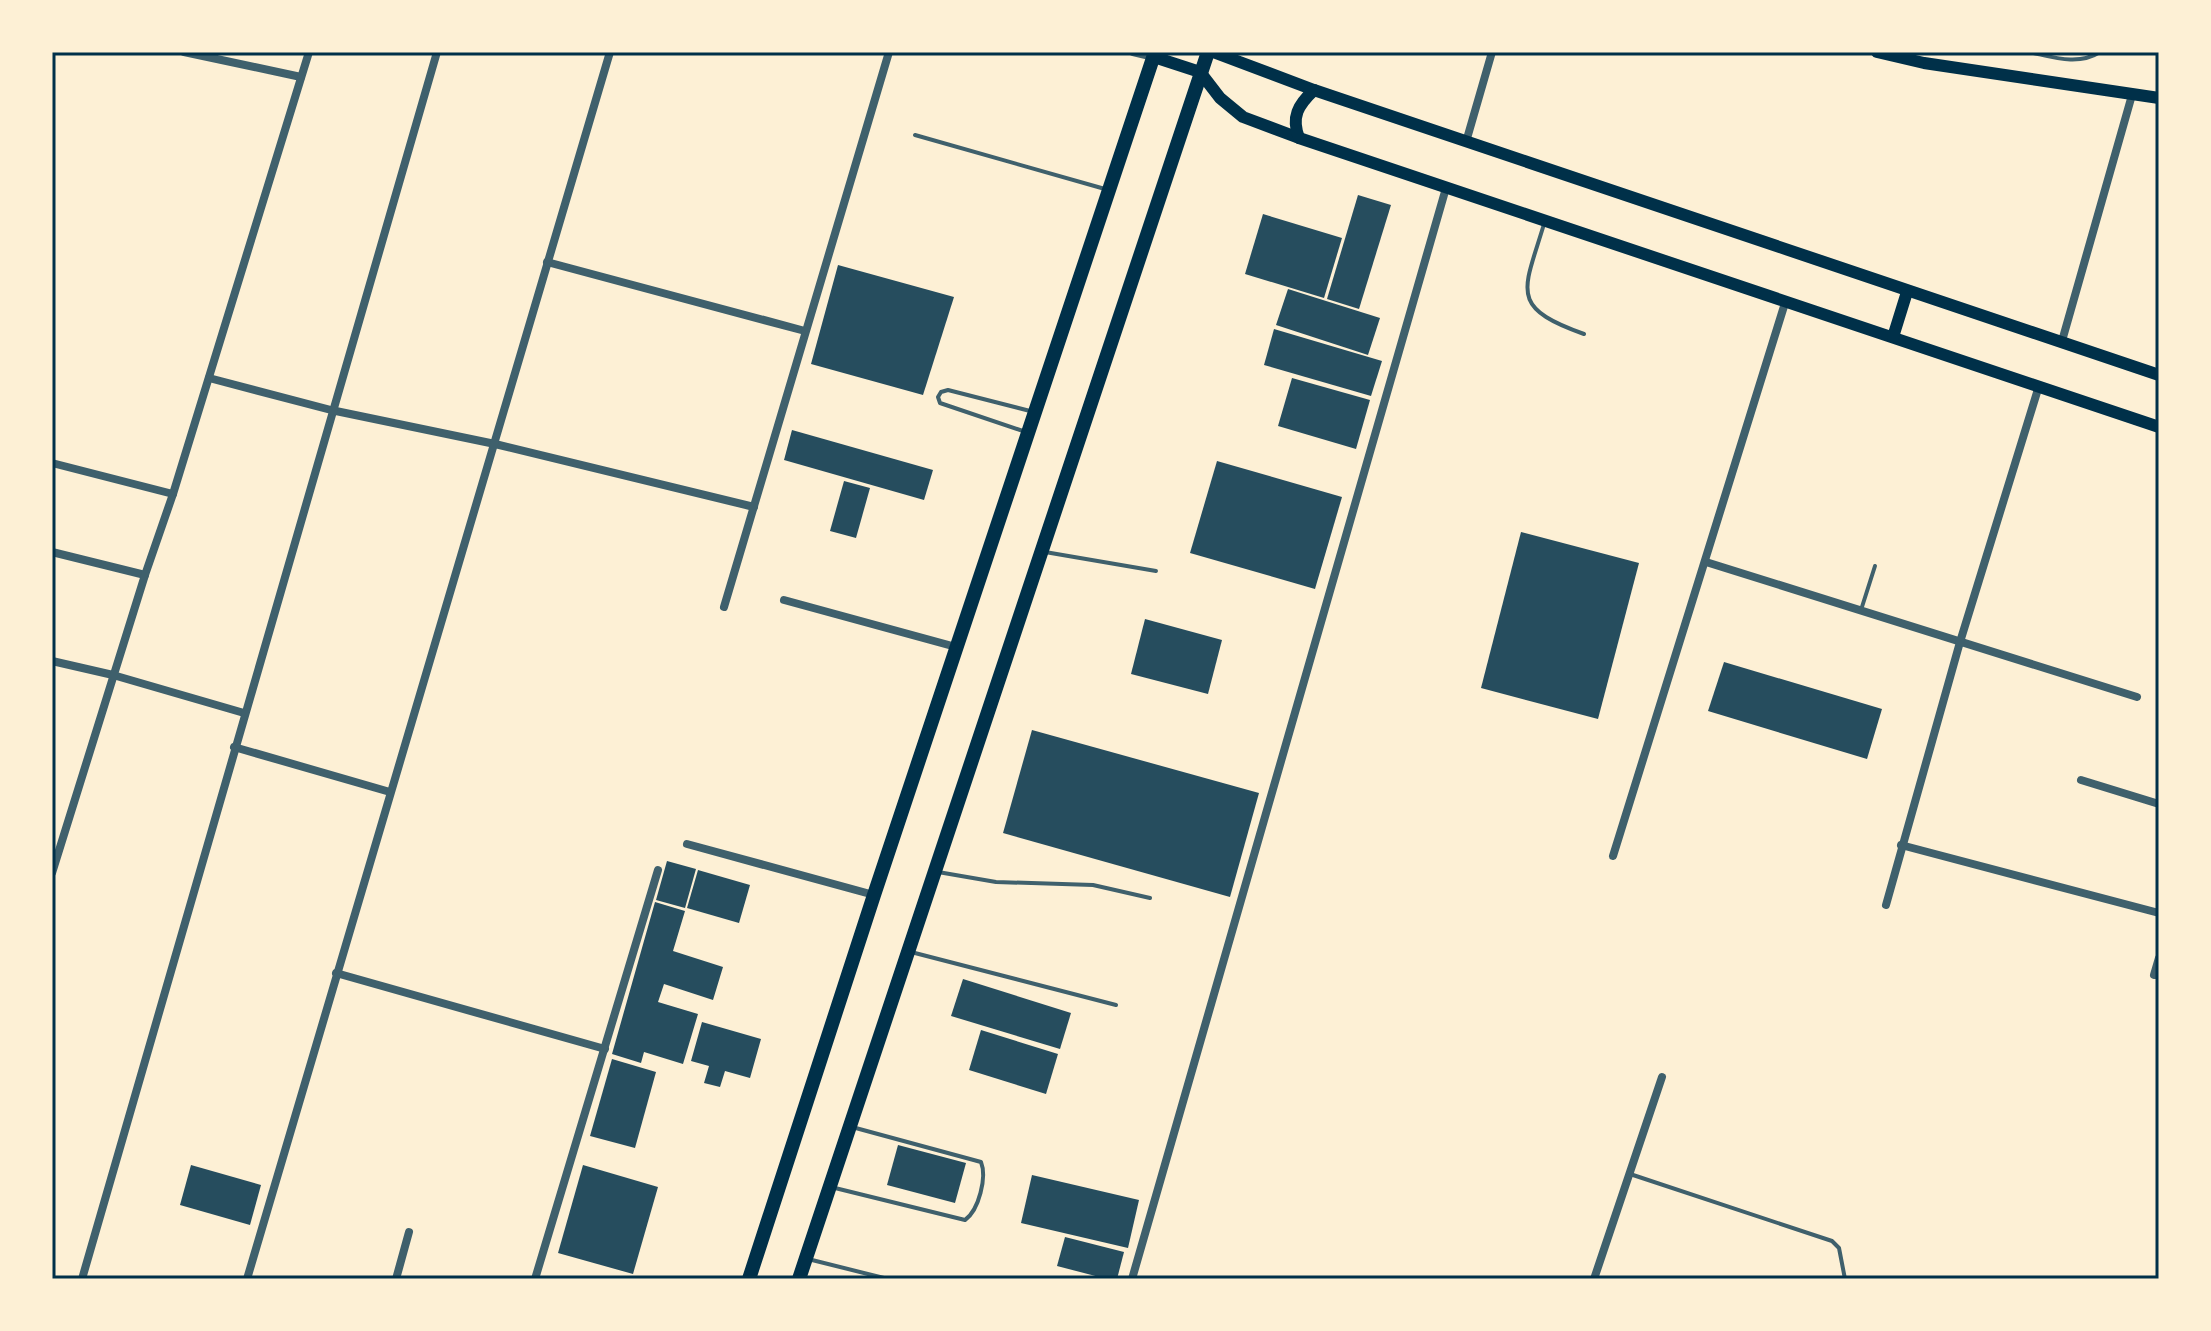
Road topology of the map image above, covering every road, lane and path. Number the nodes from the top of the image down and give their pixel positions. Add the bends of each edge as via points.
1 (184, 52) edge
2 (309, 52) edge
3 (437, 52) edge
4 (610, 52) edge
5 (889, 52) edge
6 (1133, 52) edge
7 (1211, 52) edge
8 (1492, 52) edge
9 (1877, 52) edge
10 (2029, 52) edge
11 (2100, 52) edge
12 (1155, 54) edge
13 (1200, 72) junction
14 (301, 77) junction
15 (1314, 90) junction
16 (2132, 95) junction
17 (2159, 98) edge
18 (915, 135) dead end
19 (1299, 138) junction
20 (1466, 142) junction
21 (1446, 188) junction
22 (1111, 191) junction
23 (1544, 221) junction
24 (547, 262) junction
25 (1907, 292) junction
26 (1785, 303) junction
27 (805, 331) junction
28 (1584, 334) dead end
29 (1893, 337) junction
30 (2062, 341) junction
31 (2159, 375) edge
32 (209, 378) junction
33 (2038, 389) junction
34 (331, 410) junction
35 (1036, 412) junction
36 (2159, 427) edge
37 (1030, 433) junction
38 (495, 444) junction
39 (52, 463) edge
40 (173, 494) junction
41 (754, 507) junction
42 (1043, 551) junction
43 (52, 552) edge
44 (1706, 562) junction
45 (1875, 566) dead end
46 (1156, 571) dead end
47 (145, 575) junction
48 (784, 600) dead end
49 (724, 607) dead end
50 (1861, 610) junction
51 (1960, 642) junction
52 (956, 647) junction
53 (52, 661) edge
54 (113, 675) junction
55 (2137, 697) dead end
56 (244, 713) junction
57 (234, 747) junction
58 (2081, 780) dead end
59 (390, 792) junction
60 (2159, 804) edge
61 (687, 844) dead end
62 (1901, 845) junction
63 (1613, 856) dead end
64 (658, 870) dead end
65 (935, 872) junction
66 (52, 873) edge
67 (874, 895) junction
68 (1150, 898) dead end
69 (1886, 905) dead end
70 (2159, 913) edge
71 (908, 951) junction
72 (2159, 958) edge
73 (336, 973) junction
74 (2154, 975) dead end
75 (1116, 1005) dead end
76 (605, 1049) junction
77 (1662, 1077) dead end
78 (848, 1126) junction
79 (1630, 1174) junction
80 (829, 1186) junction
81 (409, 1232) dead end
82 (805, 1259) junction
83 (82, 1279) edge
84 (247, 1279) edge
85 (396, 1279) edge
86 (535, 1279) edge
87 (749, 1279) edge
88 (799, 1279) edge
89 (888, 1279) edge
90 (1132, 1279) edge
91 (1594, 1279) edge
92 (1845, 1279) edge

1 - 14 street
2 - 14 street
3 - 34 street
4 - 24 street
5 - 27 street
6 - 12 street
7 - 13 main road
7 - 15 main road
8 - 20 street
9 - 16 main road
10 - 11 lane via 2077,60
12 - 13 main road
12 - 22 main road
13 - 19 main road via 1243,117
13 - 42 main road
14 - 32 street
15 - 19 main road via 1295,114
15 - 20 main road
16 - 17 main road
16 - 30 street
18 - 22 lane
19 - 21 main road
20 - 25 main road
21 - 23 main road
21 - 90 street
22 - 35 main road
23 - 26 main road
23 - 28 lane via 1529,275 1530,305
24 - 27 street
24 - 38 street
25 - 29 main road
25 - 30 main road
26 - 29 main road
26 - 44 street
27 - 41 street
29 - 33 main road
30 - 31 main road
32 - 34 street
32 - 40 street
33 - 36 main road
33 - 51 street
34 - 38 street
34 - 56 street
35 - 37 main road
35 - 37 lane via 948,390 938,397 940,403
37 - 52 main road
38 - 41 street
38 - 59 street
39 - 40 street
40 - 47 street
41 - 49 street
42 - 46 lane
42 - 65 main road
43 - 47 street
44 - 50 street
44 - 63 street
45 - 50 lane
47 - 54 street
48 - 52 street
50 - 51 street
51 - 55 street
51 - 62 street
52 - 67 main road
53 - 54 street
54 - 56 street
54 - 66 street
56 - 57 street
57 - 59 street
57 - 83 street
58 - 60 street
59 - 73 street
61 - 67 street
62 - 69 street
62 - 70 street
64 - 76 street
65 - 68 lane via 996,882 1093,885
65 - 71 main road
67 - 87 main road
71 - 75 lane
71 - 78 main road
72 - 74 street
73 - 76 street
73 - 84 street
76 - 86 street
77 - 79 street
78 - 80 main road
78 - 80 lane via 981,1162 985,1173 972,1215 965,1220
79 - 91 street
79 - 92 lane via 1832,1241 1839,1248
80 - 82 main road
81 - 85 street
82 - 88 main road
82 - 89 lane

